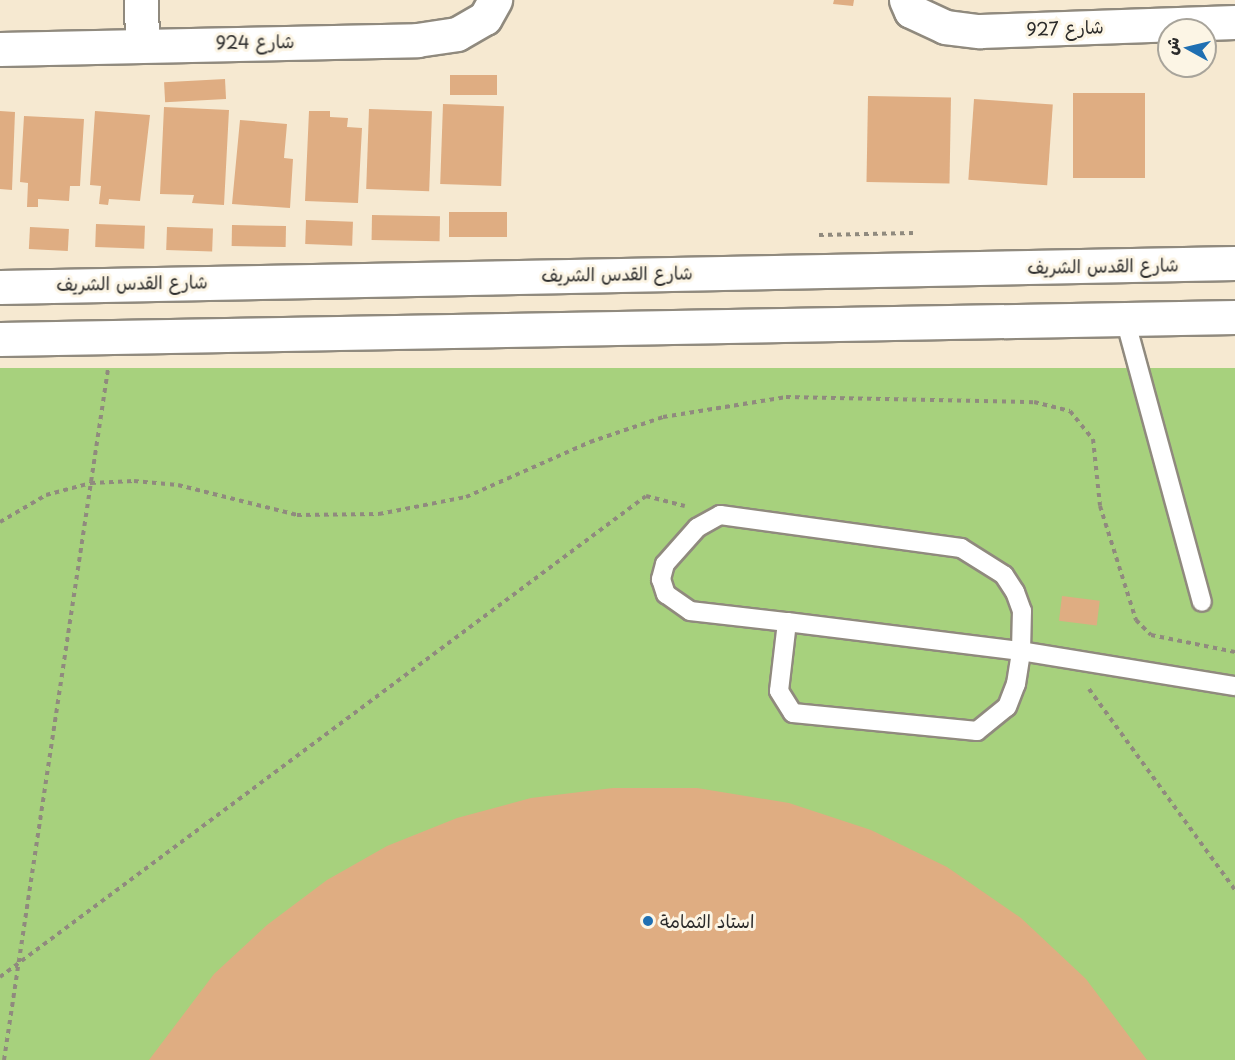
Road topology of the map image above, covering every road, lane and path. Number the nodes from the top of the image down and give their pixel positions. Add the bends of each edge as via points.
1 (141, 0) edge
2 (495, 0) edge
3 (906, 0) edge
4 (1235, 22) edge
5 (142, 44) junction
6 (0, 49) edge
7 (1235, 263) edge
8 (0, 287) edge
9 (1235, 317) edge
10 (1125, 319) junction
11 (113, 337) junction
12 (0, 339) edge
13 (91, 483) junction
14 (720, 515) junction
15 (0, 522) edge
16 (1202, 602) dead end
17 (787, 622) junction
18 (1021, 651) junction
19 (1235, 652) edge
20 (1068, 661) junction
21 (1235, 686) edge
22 (1235, 890) edge
23 (18, 964) junction
24 (0, 977) edge
25 (4, 1060) edge

1 - 5 street
2 - 5 street, شارع 924 via 485,18 457,34 417,40
3 - 4 street, شارع 927 via 911,11 945,27 980,31
5 - 6 street, شارع 924
7 - 8 street, شارع القدس الشريف
9 - 10 street
10 - 11 street
10 - 16 lane
11 - 12 street
11 - 13 path
13 - 15 path via 46,495
13 - 19 path via 178,485 297,515 379,514 466,497 590,442 663,417 786,397 1034,402 1070,411 1093,440 1101,506 1136,620 1151,635
13 - 23 path
14 - 17 lane via 697,528 665,564 661,579 666,594 690,611
14 - 18 lane via 838,527 979,556 1015,592 1022,611
14 - 23 path via 646,496
17 - 18 lane
17 - 18 lane via 779,691 793,713 977,730 1007,707
18 - 20 lane
20 - 21 lane
20 - 22 path
23 - 24 path
23 - 25 path

